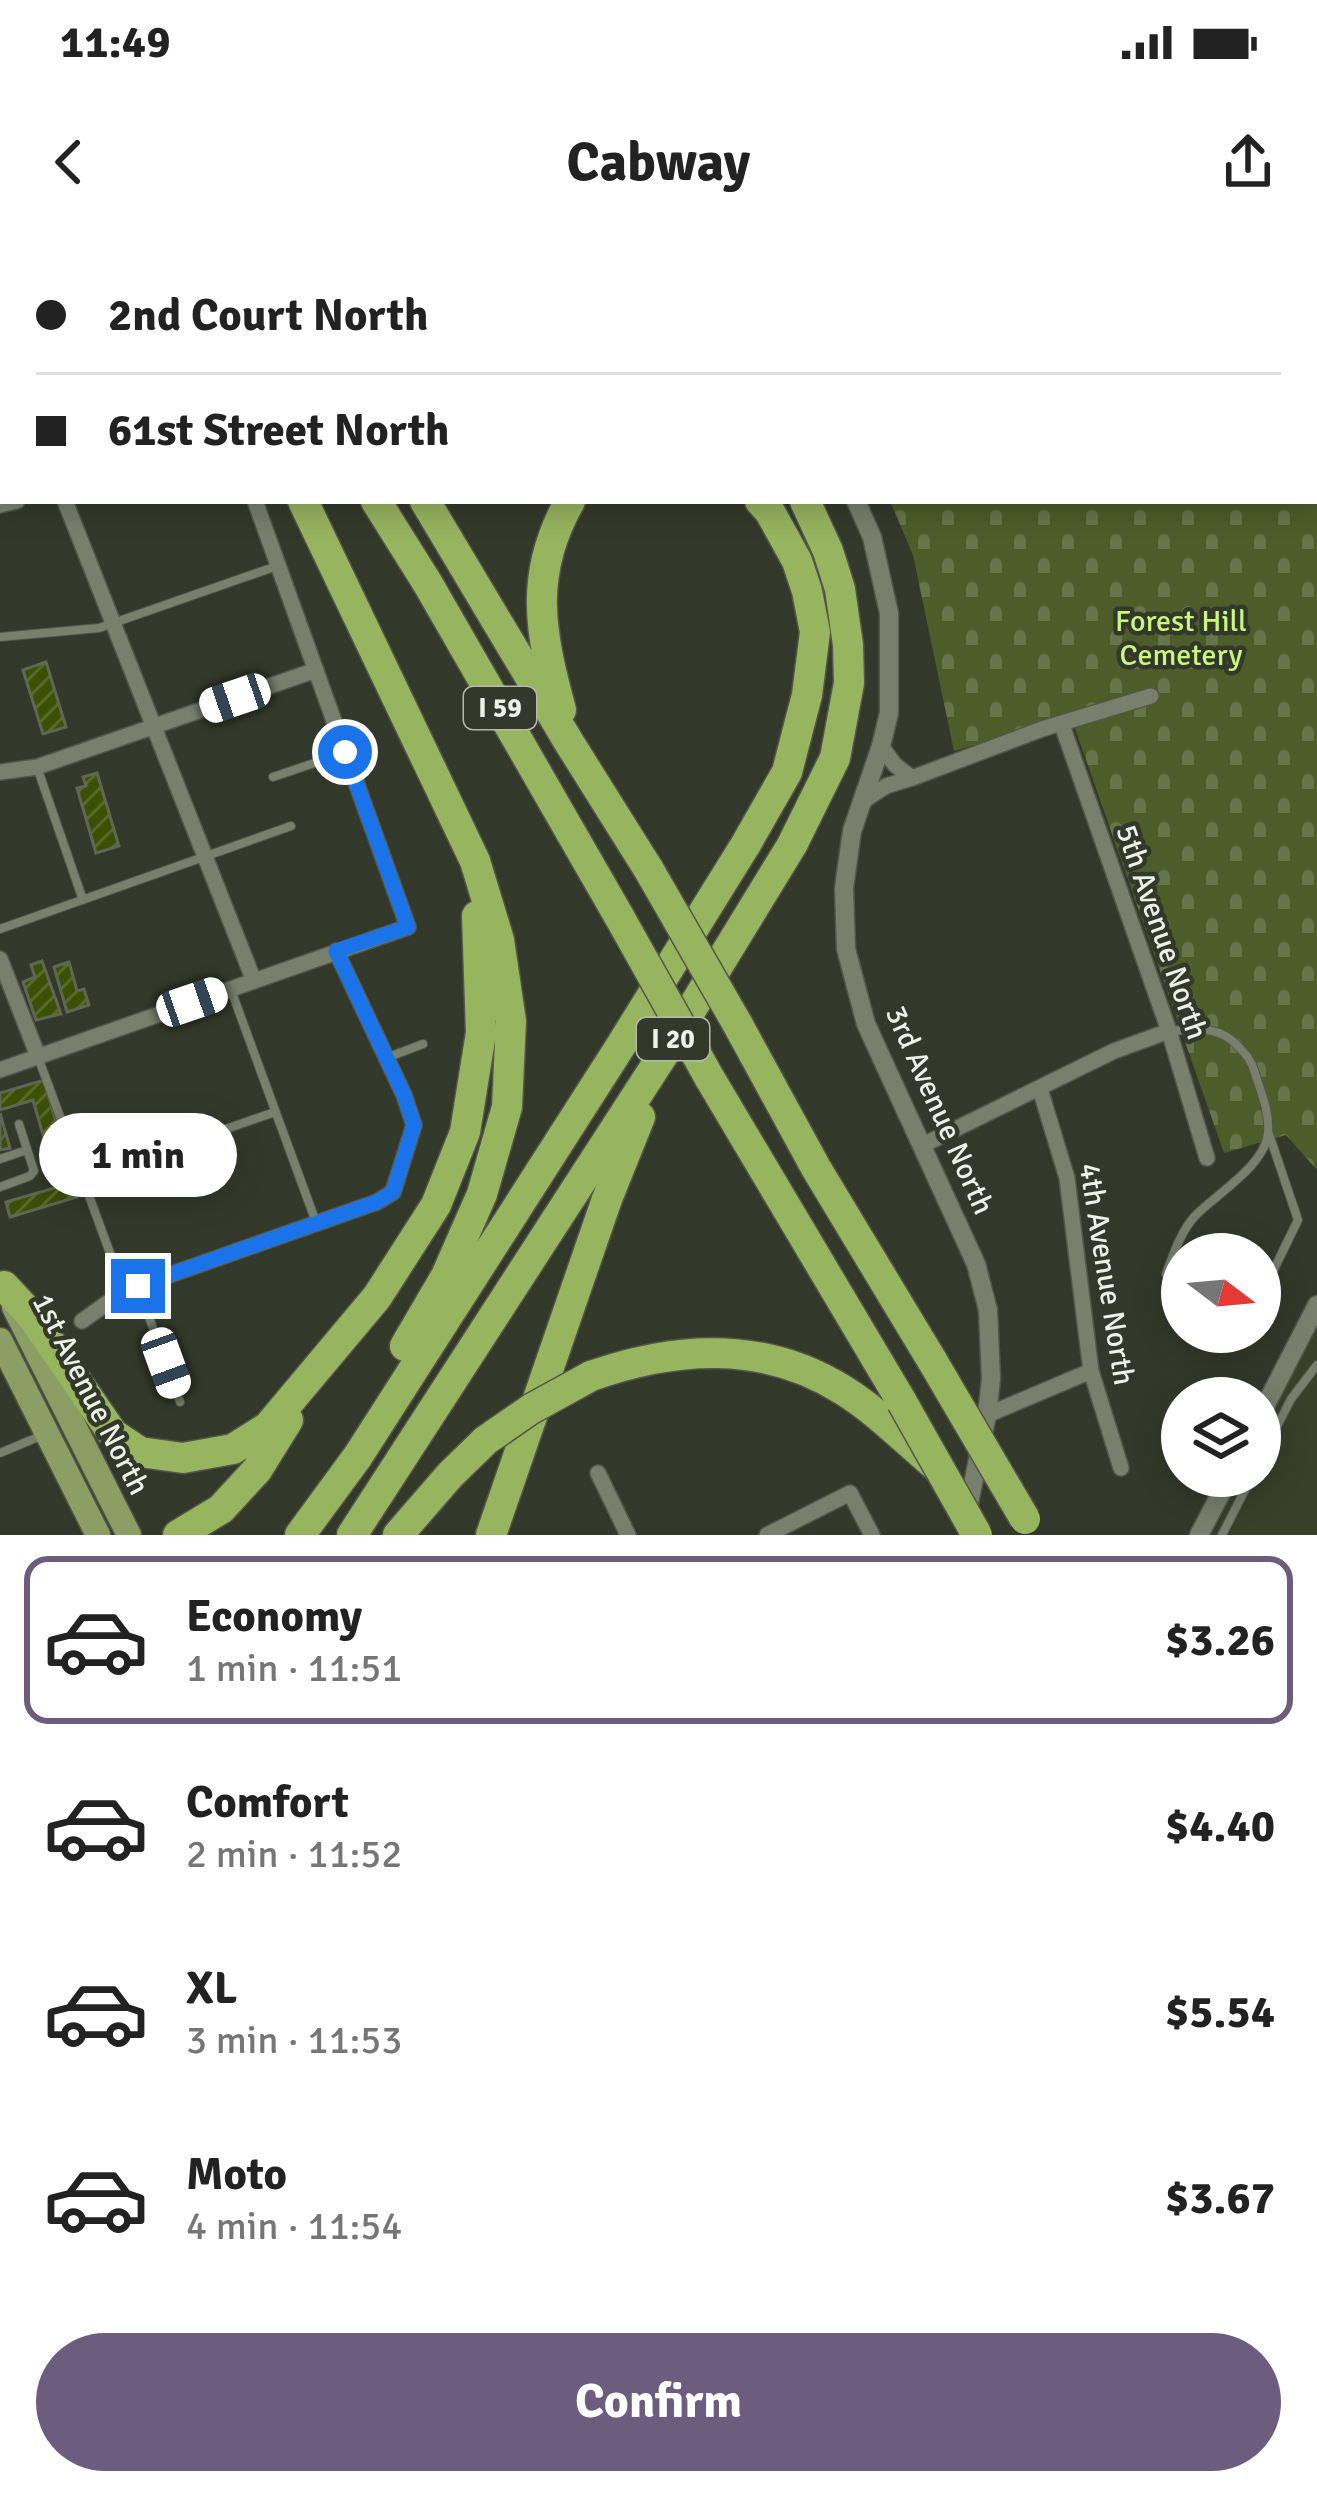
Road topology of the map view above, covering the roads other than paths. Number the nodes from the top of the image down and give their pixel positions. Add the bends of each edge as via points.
1 (66, 504) edge
2 (256, 504) edge
3 (304, 504) edge
4 (378, 504) edge
5 (427, 504) edge
6 (568, 504) edge
7 (763, 504) edge
8 (806, 504) edge
9 (857, 504) edge
10 (278, 566) junction
11 (112, 624) junction
12 (0, 636) edge
13 (316, 670) junction
14 (1151, 696) dead end
15 (1062, 725) junction
16 (153, 726) junction
17 (570, 744) junction
18 (881, 746) junction
19 (345, 752) junction
20 (37, 767) junction
21 (0, 772) edge
22 (273, 777) dead end
23 (912, 778) junction
24 (863, 800) junction
25 (448, 806) junction
26 (291, 826) dead end
27 (203, 857) junction
28 (83, 900) junction
29 (0, 929) edge
30 (336, 951) junction
31 (0, 959) edge
32 (254, 981) junction
33 (230, 988) junction
34 (1168, 1031) junction
35 (672, 1041) junction
36 (423, 1044) dead end
37 (38, 1055) junction
38 (386, 1058) junction
39 (0, 1070) edge
40 (1040, 1089) junction
41 (275, 1112) junction
42 (19, 1124) dead end
43 (1268, 1133) junction
44 (923, 1145) junction
45 (27, 1150) junction
46 (1207, 1158) dead end
47 (0, 1159) edge
48 (82, 1179) junction
49 (0, 1187) edge
50 (316, 1222) junction
51 (1184, 1233) edge
52 (1281, 1255) edge
53 (2, 1283) edge
54 (131, 1288) junction
55 (1317, 1305) edge
56 (82, 1321) dead end
57 (7, 1332) edge
58 (1317, 1365) edge
59 (1091, 1371) junction
60 (1280, 1377) edge
61 (306, 1382) junction
62 (180, 1402) dead end
63 (987, 1415) junction
64 (899, 1417) junction
65 (1281, 1420) edge
66 (47, 1433) junction
67 (0, 1453) edge
68 (1121, 1468) dead end
69 (598, 1473) dead end
70 (1218, 1497) edge
71 (1241, 1497) edge
72 (1030, 1527) edge
73 (98, 1535) edge
74 (129, 1535) edge
75 (178, 1535) edge
76 (288, 1535) edge
77 (300, 1535) edge
78 (352, 1535) edge
79 (398, 1535) edge
80 (490, 1535) edge
81 (628, 1535) edge
82 (766, 1535) edge
83 (872, 1535) edge
84 (962, 1535) edge
85 (977, 1535) edge
86 (1199, 1535) edge
87 (1222, 1535) edge

1 - 11 street
2 - 10 street
3 - 25 highway
4 - 64 highway, I 59, bridge
5 - 17 highway, I 59
6 - 17 highway via 554,530 541,609
7 - 77 highway via 796,561 815,632 787,772 620,1047
8 - 35 highway, I 20 via 841,590 849,683 835,758
9 - 18 street, 3rd Avenue North via 889,613 889,713
10 - 11 lane
10 - 13 street
11 - 12 lane
11 - 16 street
13 - 16 street
13 - 19 street
14 - 15 street
15 - 23 street
15 - 34 street, 5th Avenue North
16 - 20 street
16 - 27 street
17 - 72 highway, I 59, bridge
18 - 23 street
18 - 24 street, 3rd Avenue North
19 - 22 lane
19 - 30 street via 408,927
20 - 21 street
20 - 28 lane
23 - 24 street
24 - 44 street, 3rd Avenue North via 844,888 846,950 866,1024
25 - 61 highway via 480,924 481,1034 465,1132 436,1205 377,1298
25 - 76 highway via 500,940 511,1022 507,1107 482,1194 446,1276
26 - 27 lane
27 - 28 lane
27 - 32 street
28 - 29 lane
30 - 32 street
30 - 38 street
31 - 37 street
32 - 33 street
33 - 37 street
33 - 41 lane
34 - 40 street
34 - 43 lane via 1210,1028 1230,1037 1251,1061
34 - 46 street, 5th Avenue North
35 - 78 highway, I 20
35 - 80 highway via 607,1199
36 - 38 lane
37 - 39 street
37 - 48 lane
38 - 50 street via 414,1125 393,1192
40 - 44 street
40 - 59 street, 4th Avenue North via 1067,1178
41 - 48 lane
41 - 50 lane
42 - 45 lane
43 - 51 lane via 1243,1174
43 - 52 lane via 1298,1220
44 - 63 street, 3rd Avenue North via 988,1310
45 - 47 lane
45 - 49 lane via 34,1171
48 - 54 lane
50 - 54 street
53 - 57 main road, 1st Avenue North
53 - 61 highway via 113,1435 140,1451 183,1458 232,1449 268,1426
54 - 56 street
54 - 62 lane
55 - 60 street
57 - 66 main road, 1st Avenue North
57 - 74 main road, 1st Avenue North
58 - 65 lane
59 - 63 street
59 - 68 street, 4th Avenue North
61 - 75 highway via 256,1470 221,1509
63 - 84 street, 3rd Avenue North
64 - 79 highway, bridge via 830,1382 749,1356 638,1361 591,1376 486,1440
64 - 85 highway, I 59, bridge via 944,1473
66 - 67 lane
66 - 73 main road, 1st Avenue North
69 - 81 street
70 - 86 street
71 - 87 lane
82 - 83 street via 850,1492

